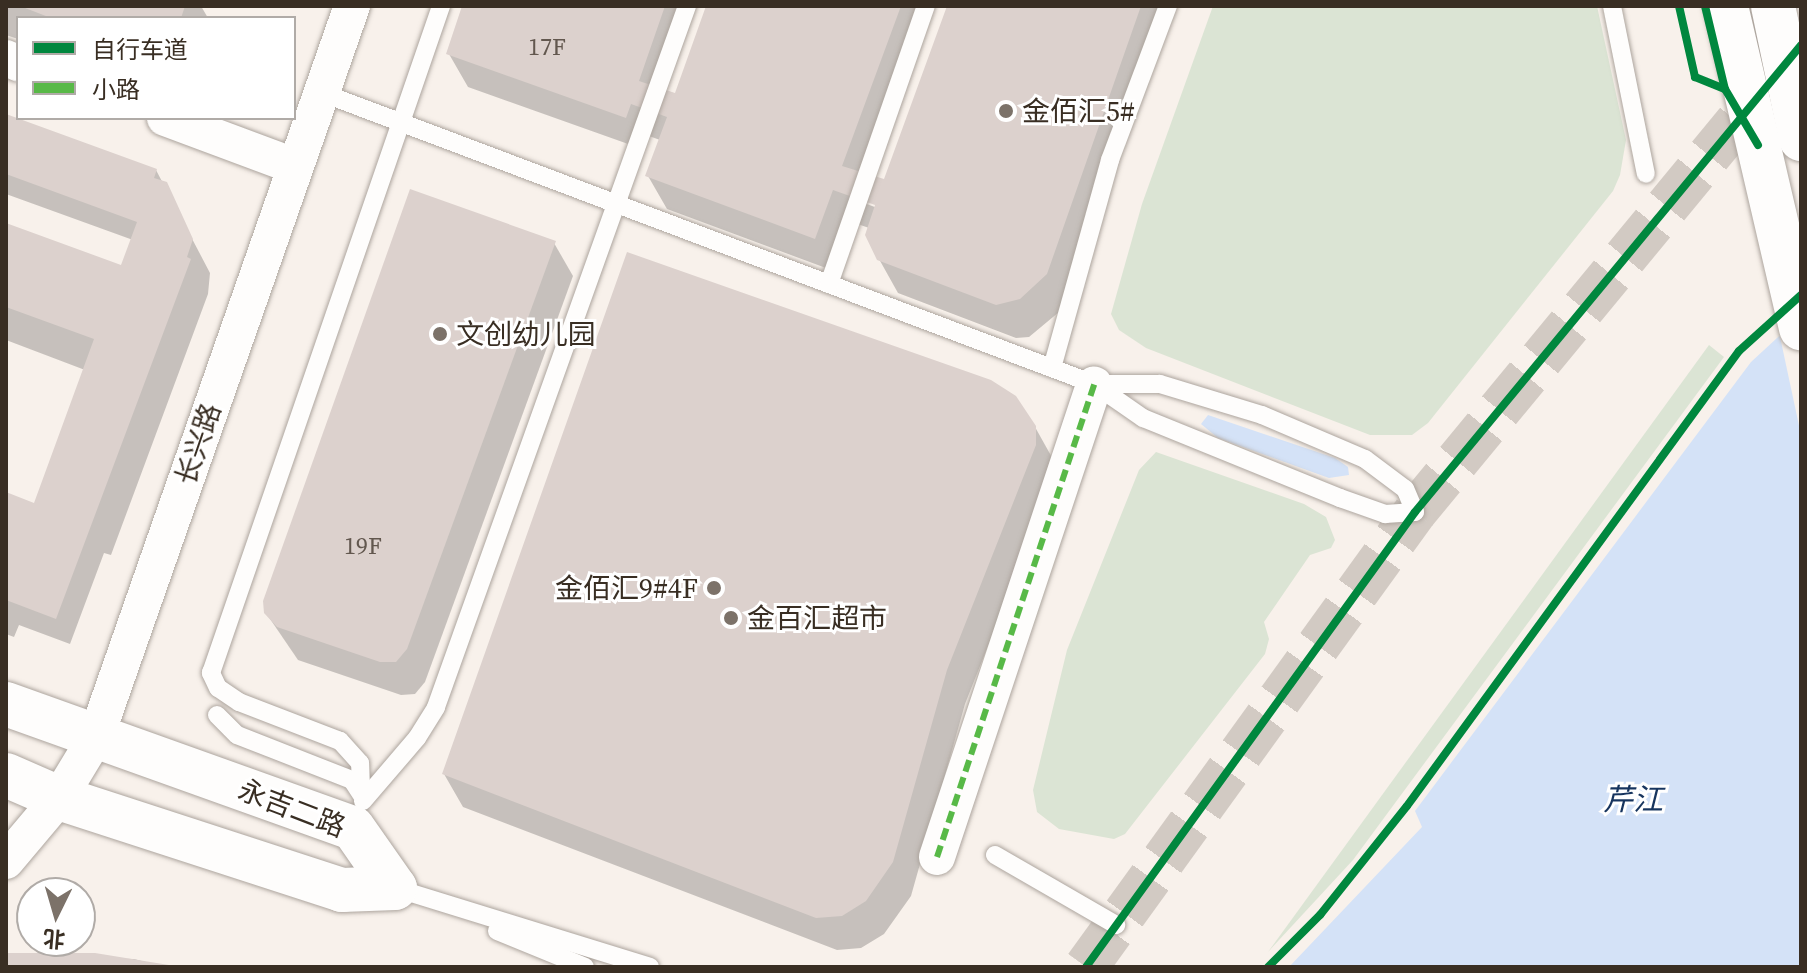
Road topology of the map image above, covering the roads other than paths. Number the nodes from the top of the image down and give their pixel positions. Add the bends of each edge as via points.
1 (352, 6) edge
2 (441, 6) edge
3 (687, 6) edge
4 (926, 6) edge
5 (1168, 6) edge
6 (1612, 6) edge
7 (1726, 6) edge
8 (1773, 6) edge
9 (320, 92) junction
10 (1798, 108) edge
11 (170, 120) edge
12 (400, 122) junction
13 (294, 166) junction
14 (1646, 174) dead end
15 (618, 204) junction
16 (829, 284) junction
17 (1801, 328) edge
18 (1052, 368) junction
19 (1094, 384) junction
20 (6, 704) edge
21 (217, 715) dead end
22 (96, 737) junction
23 (6, 775) edge
24 (59, 798) junction
25 (359, 806) junction
26 (995, 855) dead end
27 (937, 857) dead end
28 (6, 861) edge
29 (395, 888) junction
30 (1116, 925) dead end
31 (585, 967) edge
32 (650, 967) edge

1 - 9 street, 长兴路
2 - 12 lane
3 - 15 lane
4 - 16 lane
5 - 18 lane via 1110,160
6 - 14 lane
7 - 17 main road
8 - 10 main road
9 - 12 lane
9 - 13 street, 长兴路
11 - 13 street
12 - 15 lane
12 - 25 lane via 211,673 218,688 239,702 340,741 360,763
13 - 22 street, 长兴路
15 - 16 lane
15 - 25 lane via 436,707 417,738
16 - 18 lane
18 - 19 lane
19 - 19 lane via 1143,418 1340,498 1385,514 1415,512 1405,489 1365,459 1262,415 1160,384
19 - 27 street
20 - 22 main road, 永吉二路
21 - 25 lane via 237,735 352,780
22 - 24 street, 长兴路
22 - 25 main road, 永吉二路
23 - 24 main road
24 - 28 street, 长兴路
24 - 29 main road via 342,890
25 - 29 main road, 永吉二路
26 - 30 lane
29 - 31 lane
29 - 32 lane

